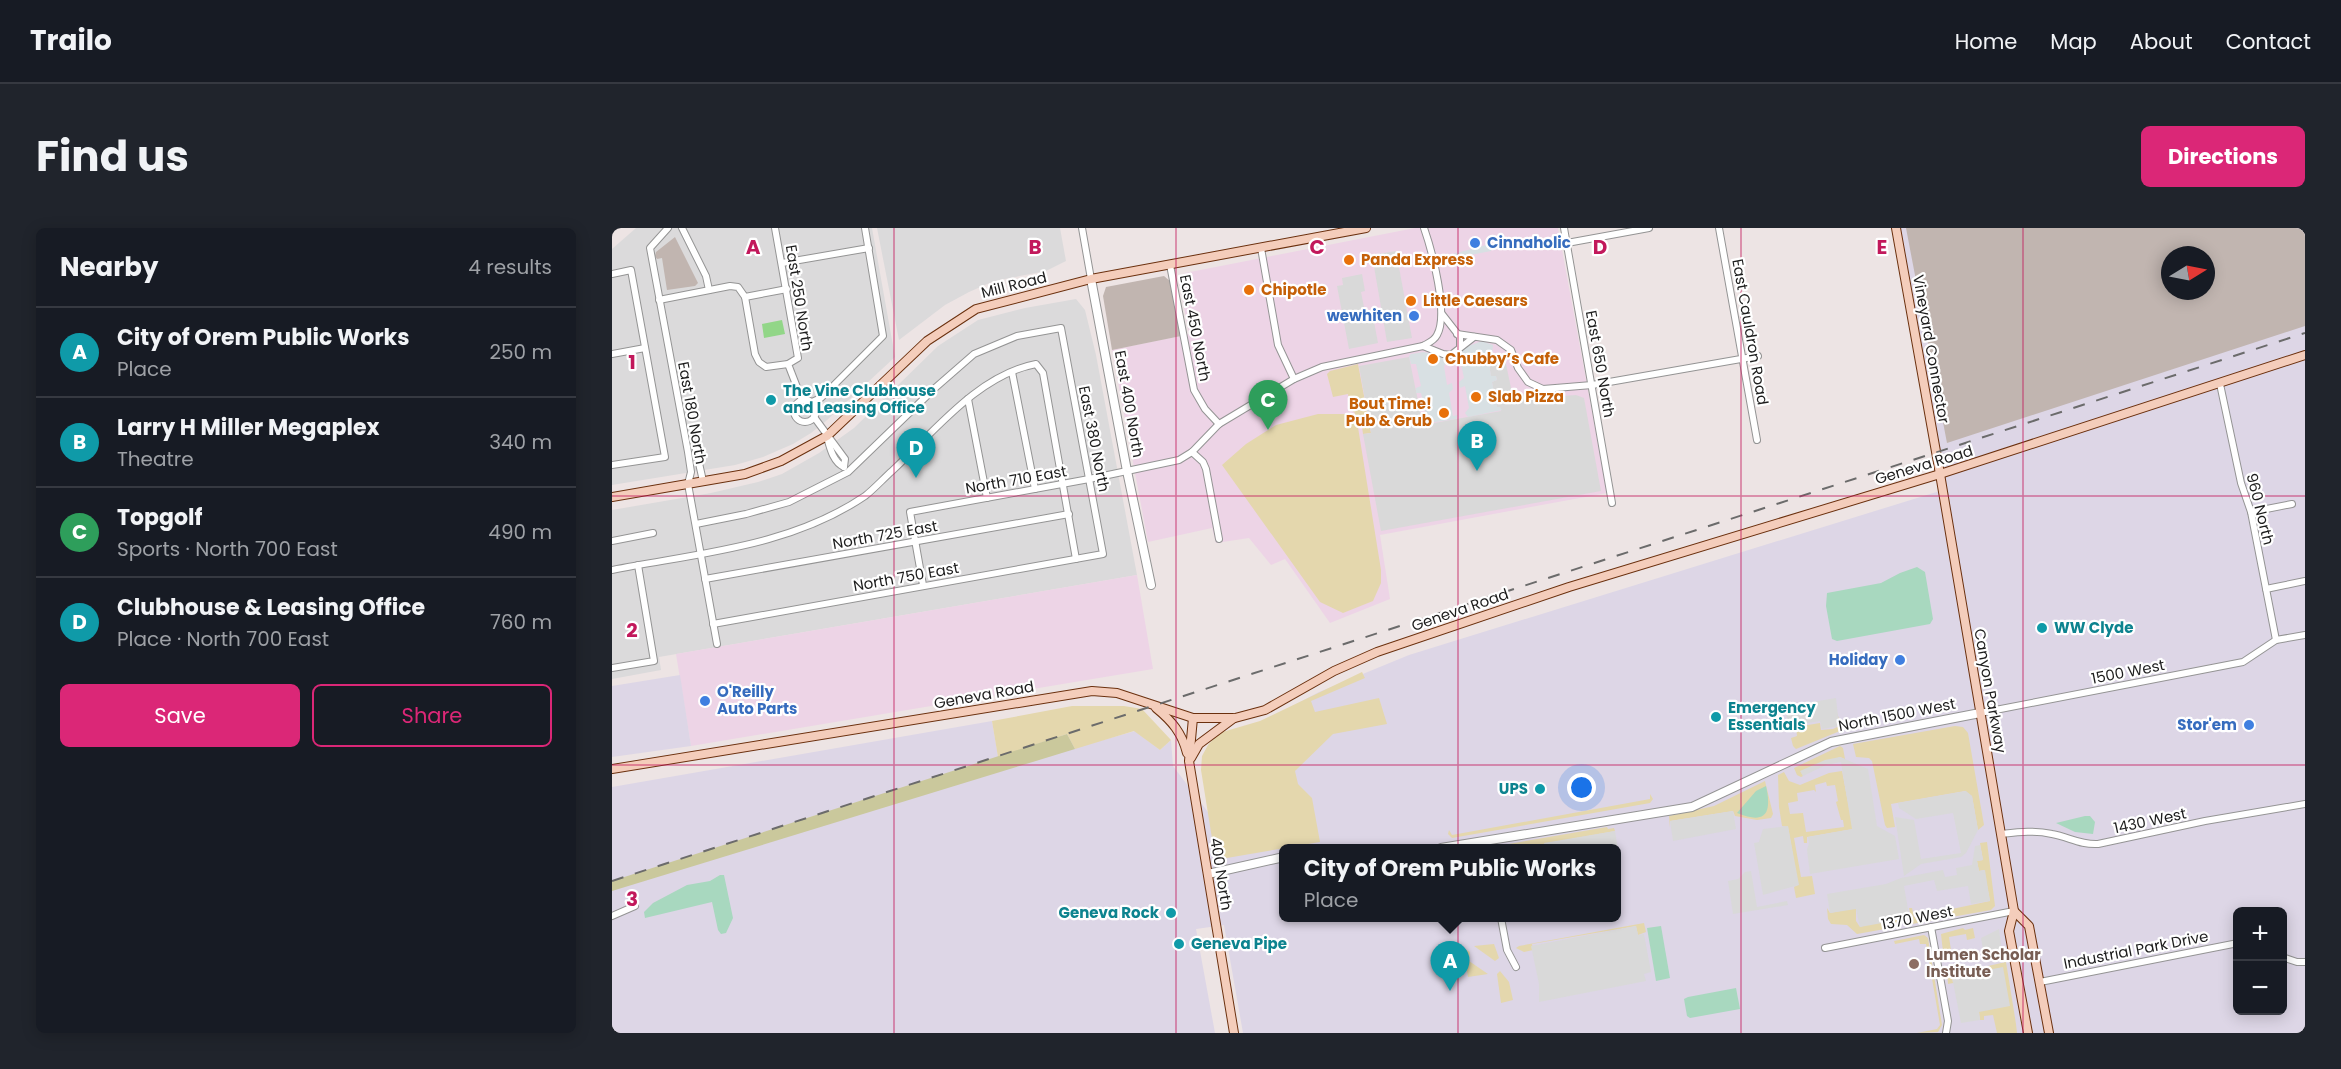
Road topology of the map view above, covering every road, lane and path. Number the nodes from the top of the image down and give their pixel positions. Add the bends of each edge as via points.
1 (668, 228) edge
2 (682, 228) edge
3 (776, 228) edge
4 (865, 228) edge
5 (1082, 228) edge
6 (1366, 228) edge
7 (1424, 228) edge
8 (1564, 228) edge
9 (1648, 228) edge
10 (1719, 228) edge
11 (1896, 228) edge
12 (1567, 243) junction
13 (869, 248) junction
14 (1261, 248) junction
15 (782, 263) junction
16 (1170, 265) junction
17 (612, 274) edge
18 (1091, 279) junction
19 (787, 289) junction
20 (709, 290) junction
21 (745, 297) junction
22 (659, 300) junction
23 (1442, 314) junction
24 (1456, 332) junction
25 (1437, 335) junction
26 (1474, 337) junction
27 (1423, 346) junction
28 (1460, 346) junction
29 (645, 348) junction
30 (612, 354) edge
31 (1443, 354) junction
32 (2305, 355) edge
33 (1758, 356) dead end
34 (1742, 358) junction
35 (788, 364) junction
36 (1012, 372) junction
37 (1294, 379) junction
38 (2220, 384) junction
39 (1592, 385) junction
40 (968, 399) junction
41 (802, 400) junction
42 (812, 402) junction
43 (814, 417) junction
44 (1219, 424) junction
45 (827, 436) junction
46 (1757, 440) dead end
47 (696, 450) dead end
48 (1192, 452) junction
49 (612, 465) edge
50 (1127, 471) junction
51 (1940, 474) junction
52 (1089, 480) junction
53 (703, 481) junction
54 (688, 484) junction
55 (1064, 484) junction
56 (1035, 489) junction
57 (612, 497) edge
58 (987, 498) junction
59 (1612, 503) dead end
60 (2292, 504) dead end
61 (2251, 512) junction
62 (1069, 514) junction
63 (696, 524) junction
64 (653, 533) dead end
65 (1219, 539) dead end
66 (612, 541) edge
67 (915, 542) junction
68 (700, 554) junction
69 (1103, 554) joint
70 (1076, 559) junction
71 (638, 565) junction
72 (612, 570) edge
73 (705, 579) junction
74 (2305, 581) edge
75 (923, 585) junction
76 (1151, 585) dead end
77 (2266, 589) junction
78 (713, 624) junction
79 (2305, 635) edge
80 (2276, 640) junction
81 (717, 644) dead end
82 (612, 668) edge
83 (1154, 706) junction
84 (1980, 713) junction
85 (1193, 718) junction
86 (1235, 718) junction
87 (1189, 760) junction
88 (612, 769) edge
89 (2305, 804) edge
90 (2001, 834) junction
91 (1491, 844) edge
92 (1279, 858) edge
93 (1208, 874) junction
94 (635, 906) dead end
95 (2014, 911) junction
96 (612, 916) edge
97 (1502, 922) edge
98 (1931, 927) junction
99 (2233, 944) edge
100 (1825, 948) dead end
101 (2287, 958) edge
102 (2305, 962) edge
103 (1516, 966) dead end
104 (2040, 982) junction
105 (1234, 1033) edge
106 (1947, 1033) edge
107 (2028, 1033) edge
108 (2049, 1033) edge

1 - 22 street, East 180 North via 650,249
2 - 20 street
3 - 15 street, East 250 North
4 - 13 street
5 - 18 street, East 400 North
6 - 14 main road, Mill Road
7 - 23 street via 1432,251
8 - 12 street, East 650 North
9 - 12 street
10 - 34 street, East Cauldron Road
11 - 51 main road, Vineyard Connector
12 - 39 street, East 650 North
13 - 15 street
13 - 42 street via 883,336 821,398
14 - 16 main road, Mill Road
14 - 37 street via 1278,345
15 - 19 street, East 250 North
16 - 18 main road, Mill Road
16 - 44 street, East 450 North via 1194,390
17 - 29 street via 631,270
18 - 45 main road, Mill Road via 976,309 927,341
18 - 50 street, East 400 North
19 - 21 street
19 - 35 street, East 250 North via 798,358
20 - 21 street via 738,287
20 - 22 street
21 - 35 street via 759,362 766,367
22 - 54 street, East 180 North via 689,458
23 - 24 street
23 - 25 street
24 - 25 street via 1445,330
24 - 26 street
24 - 28 street
25 - 27 street
25 - 31 street via 1435,345
26 - 28 street
26 - 39 street via 1497,340 1511,350 1520,373 1538,388
27 - 31 street
27 - 37 street via 1322,367
28 - 31 street via 1451,355
29 - 30 street
29 - 49 street via 665,457
32 - 38 main road, Geneva Road
33 - 34 street
34 - 39 street
34 - 46 street, East Cauldron Road
35 - 41 street, East 250 North
36 - 40 street via 987,383
36 - 55 street via 1036,364 1043,373
36 - 56 street
37 - 44 street
38 - 51 main road, Geneva Road
38 - 61 street, 960 North
39 - 59 street, East 650 North
40 - 58 street
40 - 68 street via 866,495 796,531
41 - 42 street
41 - 43 street via 795,408 797,418 808,422
42 - 43 street via 816,407
43 - 45 street
44 - 48 street
45 - 53 main road, Mill Road via 781,461 745,474
47 - 53 street, East 180 North
48 - 50 street, North 710 East via 1179,460
48 - 65 street via 1206,469
50 - 52 street, North 710 East
50 - 76 street, East 400 North
51 - 84 main road, Canyon Parkway
51 - 86 main road, Geneva Road via 1569,587 1377,652 1265,710
52 - 55 street, North 710 East
52 - 63 street, East 380 North via 1061,328 1017,336 974,354 848,472 789,502
52 - 69 street, East 380 North
53 - 54 main road, Mill Road
54 - 57 main road, Mill Road
54 - 63 street, East 180 North
55 - 56 street, North 710 East
55 - 62 street
56 - 58 street, North 710 East
58 - 67 street, North 710 East via 910,512
60 - 61 street
61 - 77 street, 960 North
62 - 67 street, North 725 East
62 - 70 street
63 - 68 street, East 180 North
64 - 66 street
67 - 73 street, North 725 East
67 - 75 street
68 - 71 street
68 - 73 street, East 180 North
69 - 70 street, North 750 East
70 - 75 street, North 750 East
71 - 72 street
71 - 82 street via 654,661
73 - 78 street, East 180 North
74 - 77 street
75 - 78 street, North 750 East
77 - 80 street, 960 North
78 - 81 street, East 180 North
79 - 80 street
80 - 84 street, 1500 West via 2243,662
83 - 85 main road, Geneva Road
83 - 87 main road via 1183,737
83 - 88 main road, Geneva Road via 1117,693 1092,691
84 - 90 main road, Canyon Parkway
84 - 91 street, North 1500 West via 1831,742 1692,807
85 - 86 main road, Geneva Road
85 - 87 main road, 400 North
86 - 87 main road via 1199,744
87 - 93 main road, 400 North
89 - 90 street, 1430 West via 2098,844 2030,831
90 - 95 main road, Canyon Parkway
92 - 93 street
93 - 105 main road, 400 North
94 - 96 street
95 - 98 street, 1370 West
95 - 104 main road, Canyon Parkway via 2029,926
95 - 107 main road, Canyon Parkway via 2009,931
97 - 103 street
98 - 100 street, 1370 West
98 - 106 street
99 - 104 street, Industrial Park Drive
101 - 102 street
104 - 108 main road, Canyon Parkway

